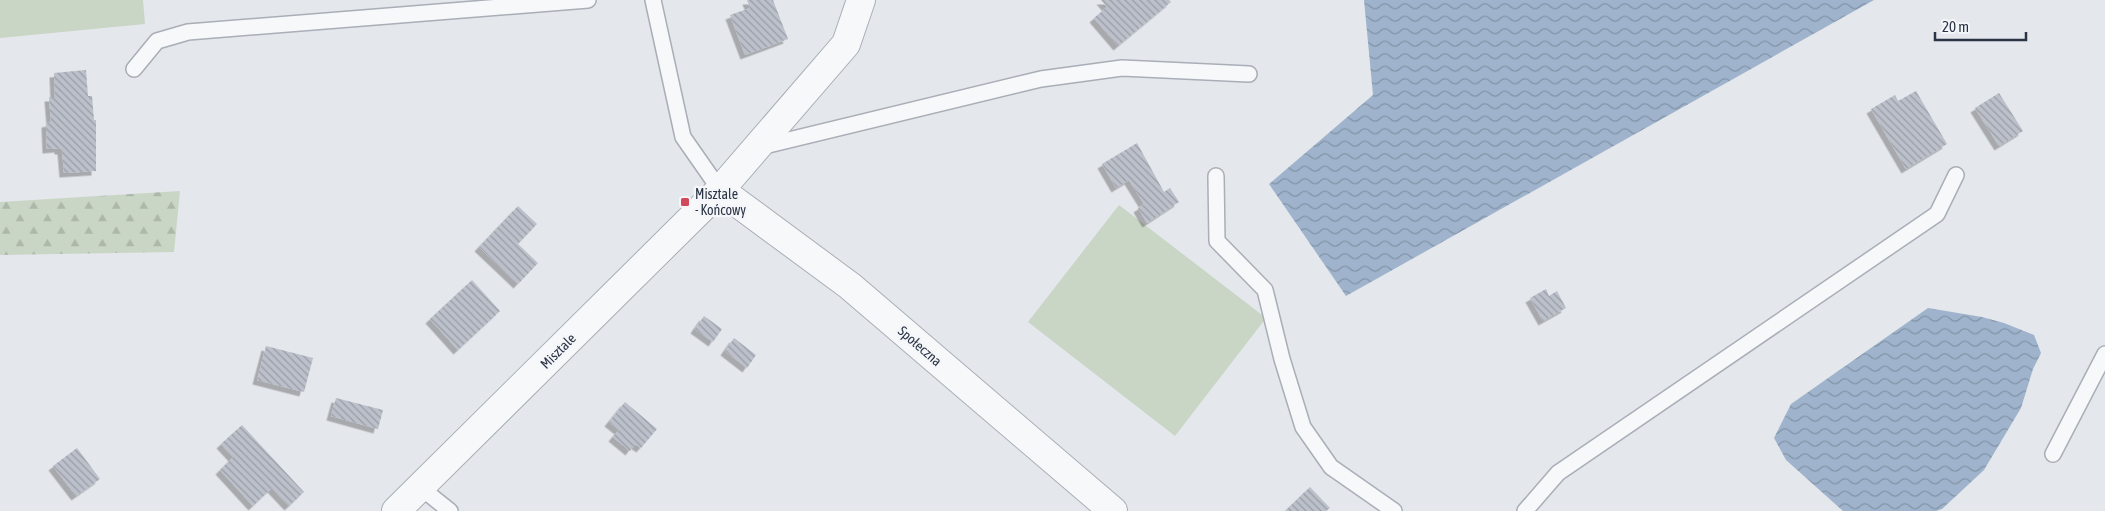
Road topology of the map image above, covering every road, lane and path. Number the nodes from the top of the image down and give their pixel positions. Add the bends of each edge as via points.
1 (588, 0) edge
2 (653, 0) edge
3 (861, 0) edge
4 (134, 69) dead end
5 (1249, 74) dead end
6 (756, 148) junction
7 (1956, 175) dead end
8 (1216, 176) dead end
9 (720, 190) junction
10 (2105, 354) edge
11 (2053, 454) dead end
12 (420, 487) junction
13 (396, 511) edge
14 (450, 511) edge
15 (1113, 511) edge
16 (1394, 511) edge
17 (1525, 511) edge

1 - 4 lane via 188,32 157,41
2 - 9 lane via 683,136
3 - 6 street, Misztale via 846,44
5 - 6 lane via 1122,68 1041,79
6 - 9 street, Misztale
7 - 17 lane via 1937,214 1558,472
8 - 16 lane via 1217,241 1265,290 1303,427 1331,467
9 - 12 street, Misztale
9 - 15 street, Społeczna via 850,286
10 - 11 lane
12 - 13 street, Misztale
12 - 14 lane

